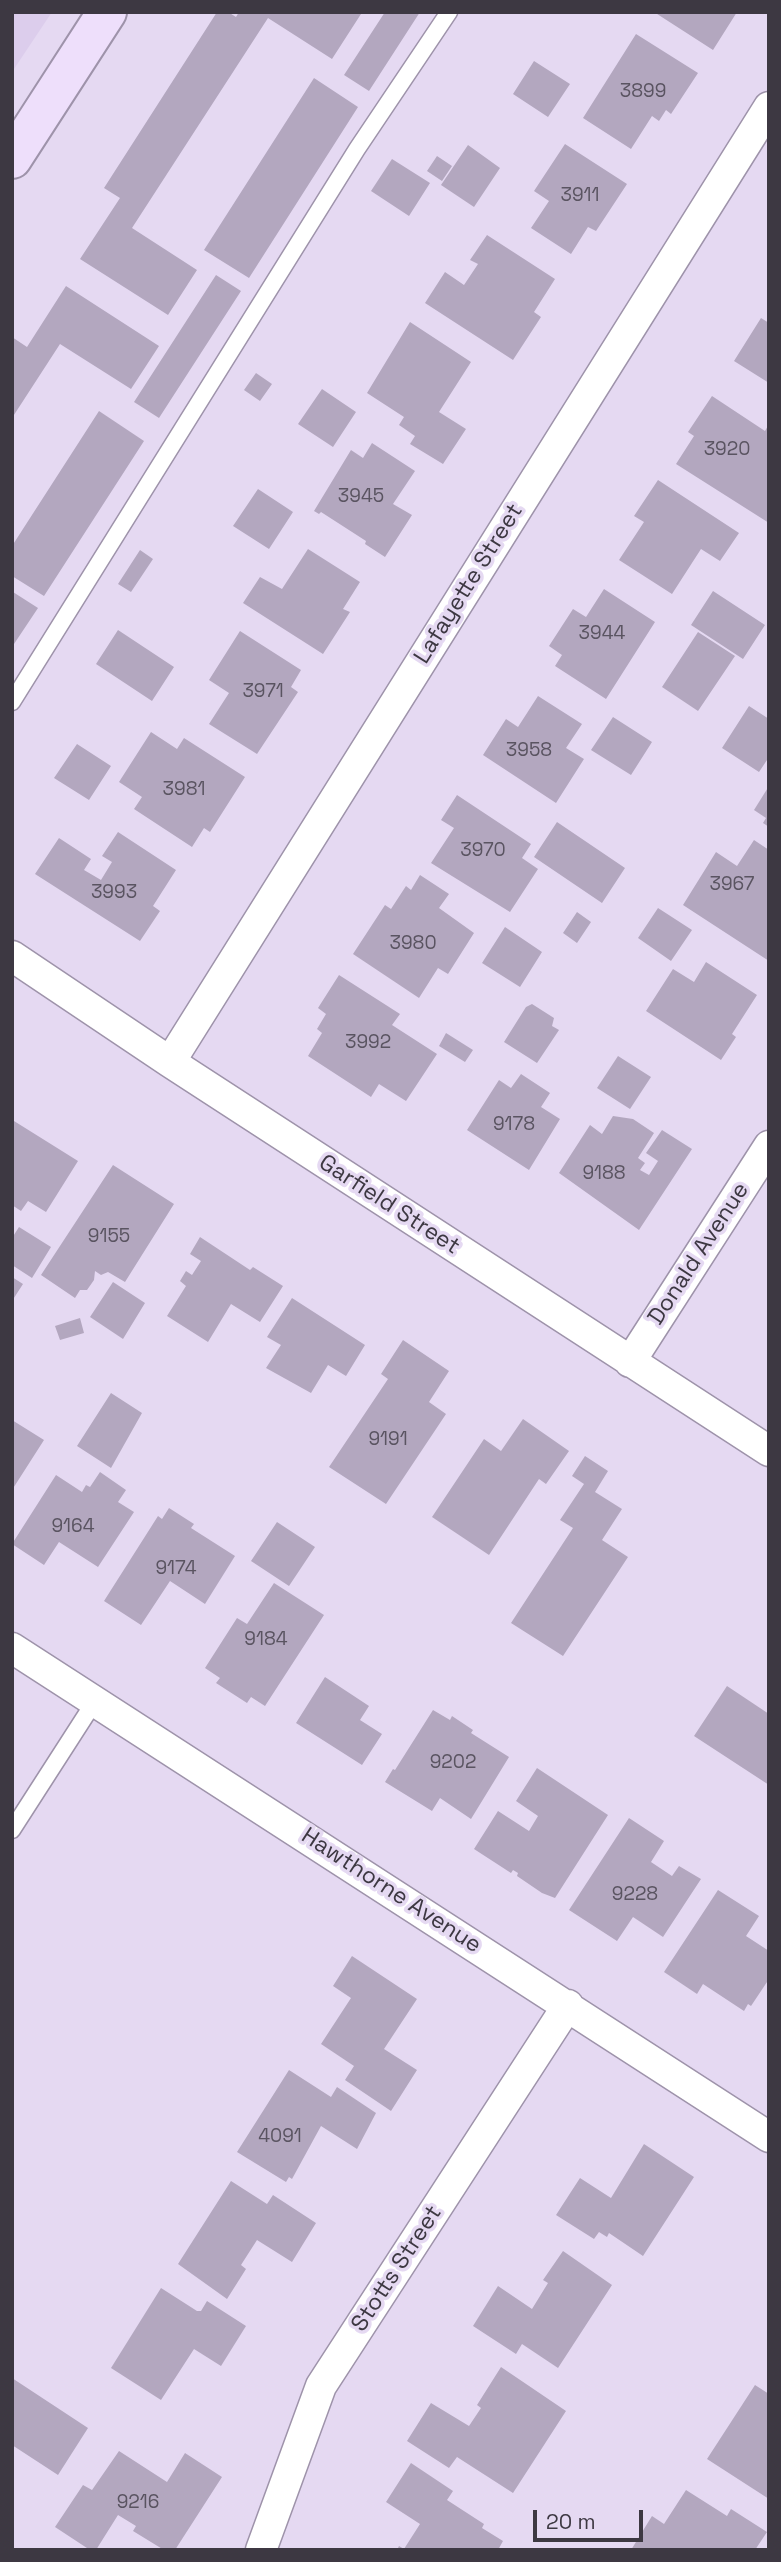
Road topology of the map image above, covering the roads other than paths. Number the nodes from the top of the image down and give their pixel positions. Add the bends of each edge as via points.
1 (107, 12) edge
2 (449, 12) edge
3 (769, 107) edge
4 (12, 159) edge
5 (12, 702) edge
6 (12, 956) edge
7 (170, 1062) junction
8 (769, 1146) edge
9 (629, 1362) junction
10 (769, 1451) edge
11 (12, 1648) edge
12 (95, 1701) junction
13 (12, 1830) edge
14 (568, 2005) junction
15 (769, 2137) edge
16 (261, 2550) edge

1 - 4 main road
2 - 5 lane via 357,149
3 - 7 street, Lafayette Street
6 - 7 street, Garfield Street
7 - 9 street, Garfield Street
8 - 9 street, Donald Avenue
9 - 10 street, Garfield Street
11 - 12 street, Hawthorne Avenue
12 - 13 lane
12 - 14 street, Hawthorne Avenue
14 - 15 street, Hawthorne Avenue
14 - 16 street, Stotts Street via 321,2386

